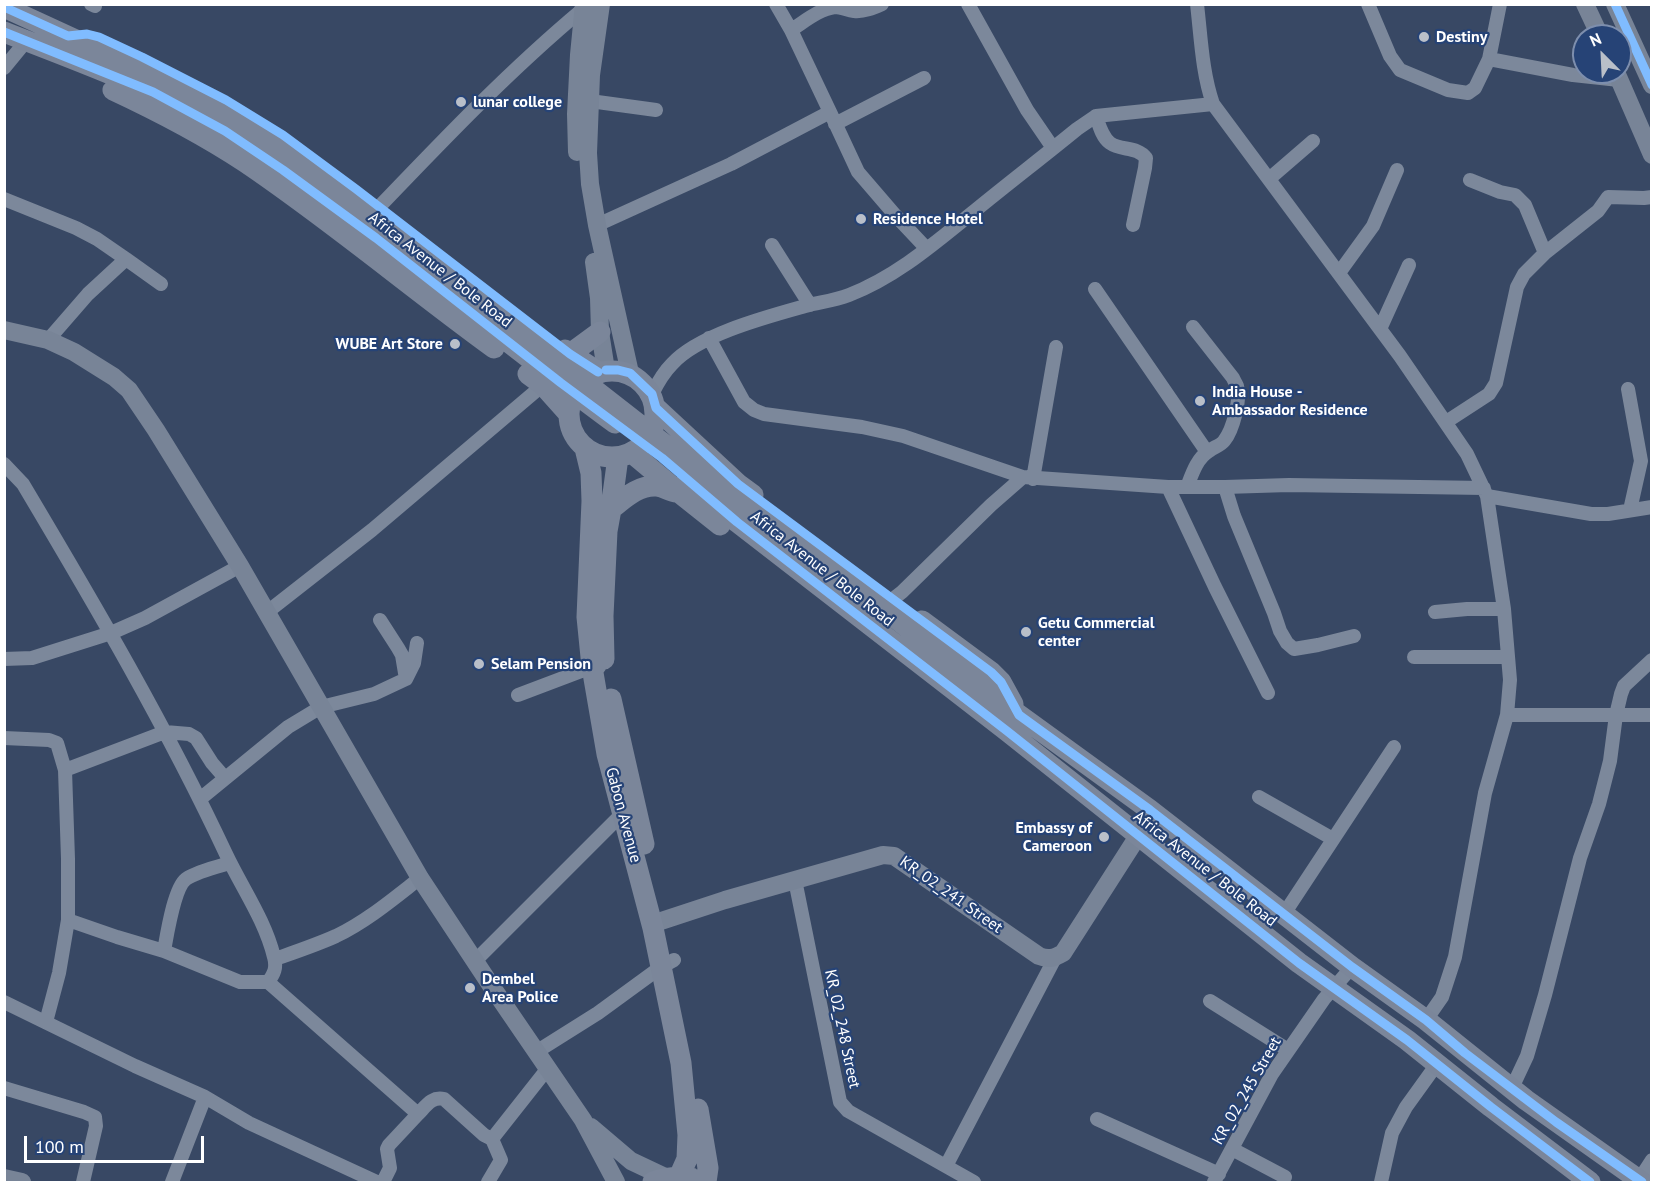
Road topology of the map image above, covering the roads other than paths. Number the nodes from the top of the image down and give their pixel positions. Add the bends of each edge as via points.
1 (601, 4) edge
2 (776, 4) edge
3 (882, 4) edge
4 (968, 4) edge
5 (1197, 4) edge
6 (1368, 4) edge
7 (1500, 4) edge
8 (1585, 4) edge
9 (1615, 4) edge
10 (4, 7) edge
11 (584, 7) edge
12 (1594, 24) edge
13 (791, 30) junction
14 (4, 32) edge
15 (27, 40) junction
16 (65, 45) junction
17 (1488, 59) junction
18 (4, 68) edge
19 (1572, 75) edge
20 (924, 78) dead end
21 (1621, 84) edge
22 (1652, 85) edge
23 (590, 101) junction
24 (1213, 104) junction
25 (656, 110) dead end
26 (1096, 116) junction
27 (832, 118) junction
28 (1313, 141) dead end
29 (1053, 148) junction
30 (1652, 155) edge
31 (1397, 170) dead end
32 (1269, 179) junction
33 (1470, 180) dead end
34 (1652, 197) edge
35 (4, 199) edge
36 (379, 207) junction
37 (597, 225) junction
38 (1133, 225) dead end
39 (772, 245) dead end
40 (927, 249) junction
41 (1545, 253) junction
42 (126, 259) junction
43 (1409, 265) dead end
44 (1339, 273) junction
45 (161, 284) dead end
46 (1095, 289) dead end
47 (607, 298) junction
48 (810, 305) junction
49 (1192, 327) dead end
50 (1380, 329) junction
51 (4, 330) edge
52 (600, 332) junction
53 (709, 338) junction
54 (48, 340) junction
55 (1056, 347) dead end
56 (570, 354) junction
57 (600, 372) junction
58 (630, 374) junction
59 (543, 386) junction
60 (1628, 388) dead end
61 (654, 401) junction
62 (569, 413) junction
63 (1446, 422) junction
64 (585, 448) junction
65 (1207, 452) junction
66 (629, 454) junction
67 (4, 464) edge
68 (1028, 478) junction
69 (1168, 486) junction
70 (1187, 487) junction
71 (1225, 487) junction
72 (1485, 492) junction
73 (681, 494) junction
74 (1652, 507) edge
75 (611, 509) junction
76 (1630, 510) junction
77 (240, 566) junction
78 (892, 599) junction
79 (1504, 609) junction
80 (1435, 612) dead end
81 (266, 613) junction
82 (380, 620) dead end
83 (111, 633) junction
84 (1354, 636) dead end
85 (417, 643) dead end
86 (1414, 657) dead end
87 (1508, 657) junction
88 (4, 659) edge
89 (1652, 660) edge
90 (598, 667) junction
91 (406, 679) junction
92 (1268, 693) dead end
93 (518, 695) dead end
94 (321, 707) junction
95 (1507, 715) junction
96 (1616, 715) junction
97 (1652, 715) edge
98 (1013, 723) junction
99 (165, 732) junction
100 (4, 738) edge
101 (1394, 747) dead end
102 (614, 752) junction
103 (65, 770) junction
104 (225, 778) junction
105 (1259, 797) dead end
106 (200, 799) junction
107 (622, 814) junction
108 (1138, 836) junction
109 (1333, 839) junction
110 (230, 863) junction
111 (420, 878) junction
112 (795, 880) junction
113 (1284, 914) junction
114 (68, 920) junction
115 (658, 922) junction
116 (164, 951) junction
117 (1054, 958) junction
118 (275, 959) junction
119 (475, 961) junction
120 (668, 964) junction
121 (1352, 967) junction
122 (268, 982) junction
123 (1334, 989) junction
124 (1210, 1001) dead end
125 (4, 1002) edge
126 (1426, 1020) junction
127 (46, 1022) junction
128 (1288, 1050) junction
129 (536, 1052) junction
130 (1437, 1065) junction
131 (548, 1068) junction
132 (4, 1088) edge
133 (1512, 1088) junction
134 (204, 1097) junction
135 (417, 1114) junction
136 (1097, 1119) dead end
137 (583, 1120) junction
138 (492, 1138) junction
139 (1232, 1149) junction
140 (1652, 1160) edge
141 (946, 1166) junction
142 (1285, 1177) dead end
143 (4, 1178) edge
144 (1216, 1178) edge
145 (666, 1179) edge
146 (1640, 1181) edge
147 (22, 1182) edge
148 (83, 1182) edge
149 (172, 1182) edge
150 (377, 1182) edge
151 (384, 1182) edge
152 (488, 1182) edge
153 (616, 1182) edge
154 (705, 1182) edge
155 (974, 1182) edge
156 (1381, 1182) edge
157 (1590, 1182) edge

1 - 23 street
2 - 13 street
3 - 13 street via 861,12 830,8
4 - 29 street via 1027,110
5 - 24 street
6 - 17 street via 1390,56 1408,74 1448,90 1468,93 1475,88
7 - 17 street
8 - 12 street
9 - 22 street
10 - 16 main road, Africa Avenue / Bole Road
11 - 36 street via 496,86
11 - 47 street via 576,114 579,178
13 - 27 street
14 - 15 main road, Africa Avenue / Bole Road
15 - 16 main road, Africa Avenue / Bole Road
15 - 18 street
16 - 36 main road via 87,34 99,37 226,100 283,135
16 - 59 main road via 71,67 82,75 244,161
16 - 98 main road, Africa Avenue / Bole Road via 221,111 345,195 719,487 884,609
17 - 19 street
20 - 27 street
21 - 30 street
23 - 25 street
23 - 37 street via 590,184
24 - 26 street
24 - 32 street
26 - 29 street
26 - 38 street via 1108,142 1146,158
27 - 37 street
27 - 40 street via 858,172
28 - 32 street
29 - 40 street
31 - 44 street via 1373,226
32 - 44 street
33 - 41 street via 1515,195 1525,205
34 - 41 street via 1608,197 1598,211
35 - 42 street via 76,228
36 - 56 main road
37 - 47 street
39 - 48 street
40 - 48 street via 872,286
41 - 63 street via 1517,287 1496,383 1489,394
42 - 45 street
42 - 54 street via 88,294
43 - 50 street
44 - 50 street
46 - 65 street
47 - 52 street
47 - 58 street
48 - 53 street
49 - 65 street via 1233,378 1238,395 1231,429 1225,440
50 - 63 street
51 - 54 street
52 - 56 main road
52 - 57 street
53 - 61 street via 672,363
53 - 68 street via 744,402 754,410 903,436
54 - 77 street via 94,364 129,390
55 - 68 street
56 - 57 main road
57 - 58 main road via 618,370
57 - 62 main road via 574,394
58 - 61 main road
59 - 62 main road
59 - 81 street
60 - 76 street via 1641,461
61 - 66 main road via 653,430 647,441
61 - 78 main road via 738,484
62 - 64 main road via 574,436
63 - 72 street
64 - 66 main road via 606,457
64 - 90 main road, Gabon Avenue via 592,501 587,617
65 - 70 street via 1196,465
66 - 73 main road
66 - 75 main road, Gabon Avenue
67 - 83 street via 23,483
68 - 69 street
68 - 78 street via 991,505
69 - 70 street
69 - 92 street
70 - 71 street
71 - 72 street via 1289,485
71 - 84 street via 1287,643 1294,649
72 - 76 street via 1591,514
72 - 79 street
73 - 75 main road via 656,486 642,489
73 - 98 main road via 968,716 978,721
74 - 76 street
75 - 90 main road, Gabon Avenue
77 - 81 street
77 - 83 street
78 - 98 main road via 1001,682
79 - 80 street
79 - 87 street
81 - 94 street
82 - 91 street via 402,656
83 - 88 street via 32,658
83 - 99 street
85 - 91 street
86 - 87 street
87 - 95 street
89 - 96 street via 1624,686
90 - 93 street
90 - 102 main road, Gabon Avenue
91 - 94 street via 374,693
94 - 104 street via 288,727
94 - 111 street
95 - 96 street
95 - 126 street via 1485,793 1455,957 1442,997
96 - 97 street
96 - 133 street via 1599,804 1568,899 1527,1056
98 - 108 main road, Africa Avenue / Bole Road
98 - 113 main road, Africa Avenue / Bole Road via 1150,810
99 - 103 street
99 - 104 street via 196,738
99 - 106 street
100 - 103 street via 49,740 57,744
101 - 109 street
102 - 107 main road, Gabon Avenue
102 - 115 main road, Gabon Avenue
103 - 114 street
104 - 106 street
105 - 109 street
106 - 110 street
107 - 115 main road, Gabon Avenue
107 - 119 street
108 - 117 street via 1063,953
108 - 123 main road, Africa Avenue / Bole Road
109 - 113 street
110 - 116 street via 183,881 177,891
110 - 118 street via 258,914
111 - 118 street via 373,915 338,935
111 - 119 street
112 - 115 street, KR_02_241 Street
112 - 117 street, KR_02_241 Street via 883,855 894,856 1039,956
112 - 141 street, KR_02_248 Street via 840,1102 848,1111
113 - 121 main road, Africa Avenue / Bole Road
114 - 116 street
114 - 127 street
115 - 120 main road, Gabon Avenue
116 - 122 street via 240,982
117 - 141 street
118 - 122 street via 274,975
119 - 129 street
120 - 129 street
120 - 145 main road, Gabon Avenue via 688,1135 687,1159
120 - 154 main road, Gabon Avenue via 708,1168
121 - 123 street, KR_02_245 Street
121 - 126 main road, Africa Avenue / Bole Road
122 - 135 street
123 - 128 street, KR_02_245 Street
123 - 130 main road, Africa Avenue / Bole Road
124 - 128 street
125 - 127 street
126 - 133 main road, Africa Avenue / Bole Road
127 - 134 street
128 - 139 street, KR_02_245 Street
129 - 131 street
130 - 156 street via 1392,1133
130 - 157 main road, Africa Avenue / Bole Road
131 - 137 street
131 - 138 street
132 - 148 street via 95,1118
133 - 146 main road, Africa Avenue / Bole Road
134 - 149 street
134 - 150 street via 249,1123
135 - 138 street via 432,1100 444,1099
135 - 151 street via 388,1144 390,1168
136 - 144 street
137 - 145 street via 631,1161
137 - 153 street
138 - 152 street via 501,1160
139 - 142 street
139 - 144 street, KR_02_245 Street
140 - 146 street
141 - 155 street, KR_02_248 Street
143 - 147 street
145 - 154 main road via 693,1178

